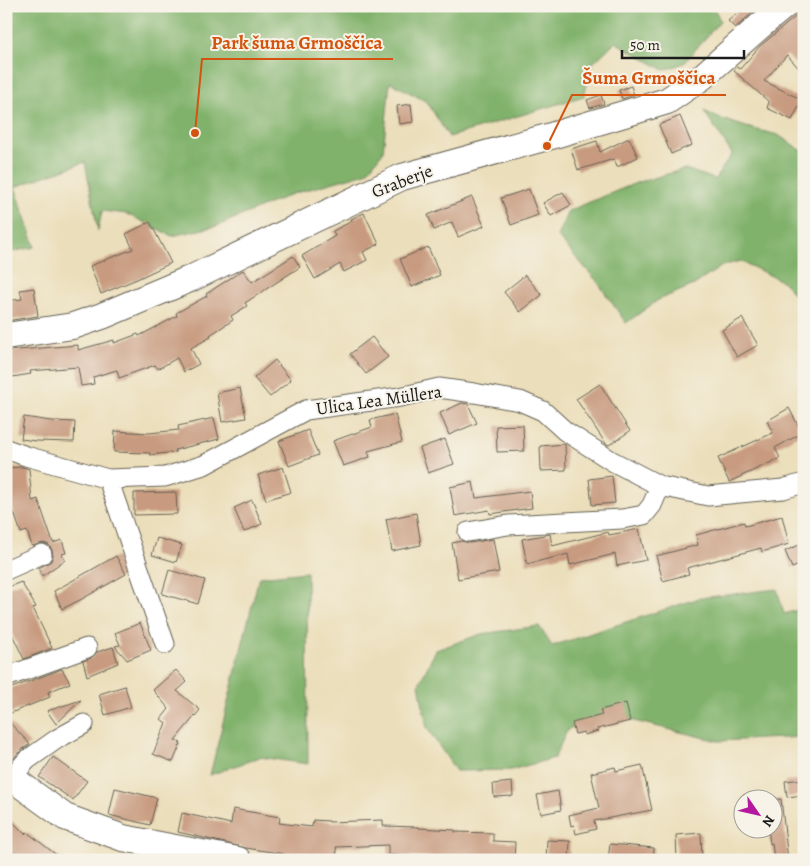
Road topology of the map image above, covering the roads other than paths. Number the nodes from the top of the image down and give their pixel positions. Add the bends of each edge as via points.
1 (784, 6) edge
2 (6, 336) edge
3 (6, 449) edge
4 (108, 479) junction
5 (804, 484) edge
6 (660, 486) junction
7 (468, 532) dead end
8 (42, 554) dead end
9 (6, 570) edge
10 (165, 644) dead end
11 (87, 648) dead end
12 (6, 677) edge
13 (84, 724) dead end
14 (9, 776) edge
15 (222, 858) edge

1 - 2 street, Graberje via 702,77 667,101 402,177 192,278 102,316 73,326
3 - 4 street, Ulica Lea Müllera
4 - 6 street, Ulica Lea Müllera via 165,477 204,465 306,410 400,398 439,388 520,402 543,411 565,431
4 - 10 street
5 - 6 street, Ulica Lea Müllera via 708,496
6 - 7 street via 644,515 508,525
8 - 9 street
11 - 12 street
13 - 14 street via 57,739
14 - 15 street via 65,817 123,838

